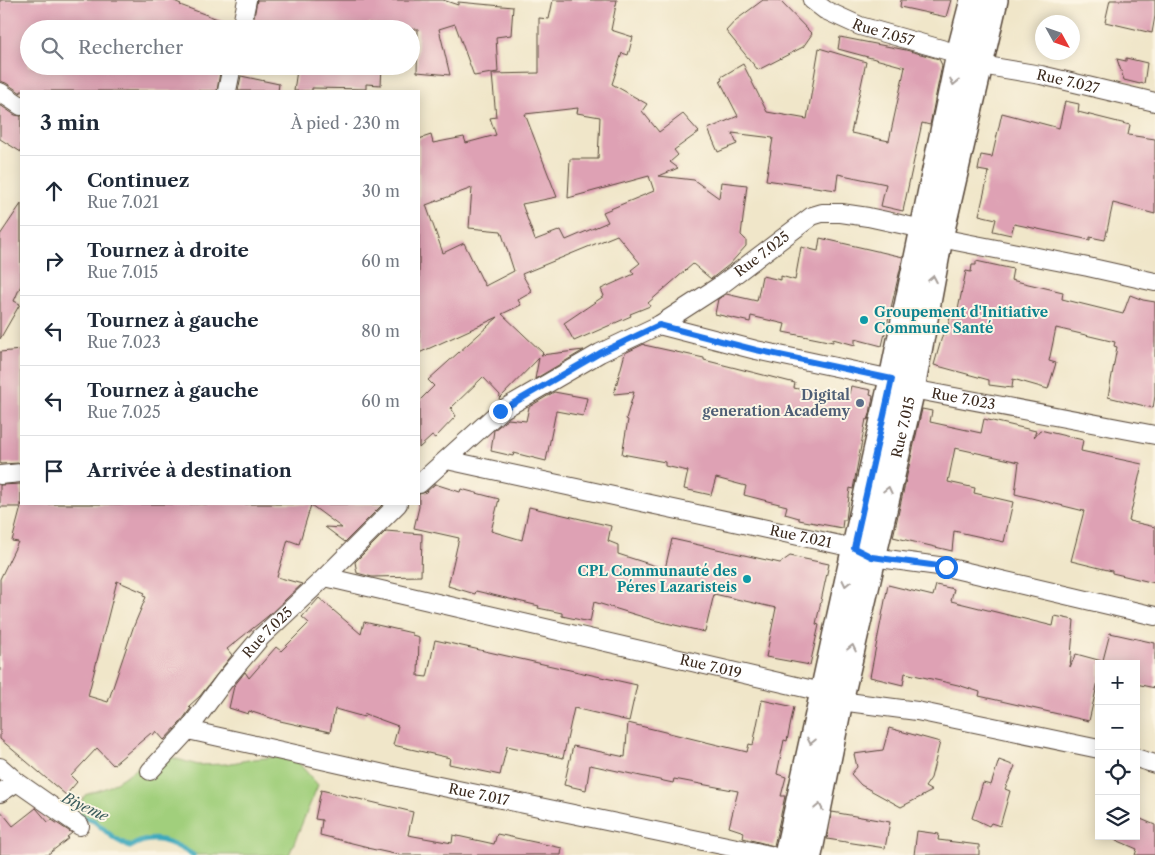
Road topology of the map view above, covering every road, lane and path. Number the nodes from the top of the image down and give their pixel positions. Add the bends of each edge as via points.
1 (247, 0) edge
2 (812, 0) edge
3 (973, 0) edge
4 (995, 0) edge
5 (243, 20) edge
6 (970, 59) junction
7 (230, 75) edge
8 (227, 90) edge
9 (0, 92) edge
10 (1155, 102) edge
11 (20, 105) edge
12 (932, 234) junction
13 (1155, 282) edge
14 (659, 325) junction
15 (902, 384) junction
16 (1155, 436) edge
17 (447, 460) junction
18 (20, 473) edge
19 (0, 475) edge
20 (420, 483) edge
21 (394, 505) edge
22 (863, 552) junction
23 (325, 577) junction
24 (1155, 616) edge
25 (831, 697) junction
26 (188, 730) junction
27 (1095, 748) edge
28 (1140, 759) edge
29 (1155, 764) edge
30 (0, 767) edge
31 (150, 771) dead end
32 (17, 782) junction
33 (0, 793) edge
34 (80, 826) dead end
35 (770, 855) edge
36 (787, 855) edge
37 (809, 855) edge

1 - 5 street
2 - 6 street, Rue 7.057 via 825,10 860,26
3 - 6 main road, Rue 7.015
4 - 6 main road, Rue 7.015
6 - 10 street, Rue 7.027
6 - 12 main road, Rue 7.015
7 - 8 street
9 - 11 street
12 - 13 street, Rue 7.025
12 - 14 street, Rue 7.025 via 868,217 841,213 812,216 721,285
12 - 15 main road, Rue 7.015
14 - 15 street, Rue 7.023
14 - 17 street, Rue 7.025 via 600,353 500,411
15 - 16 street, Rue 7.023
15 - 22 main road, Rue 7.015
17 - 20 street, Rue 7.025
17 - 22 street, Rue 7.021
18 - 19 street
21 - 23 street, Rue 7.025
22 - 24 street, Rue 7.021 via 946,567
22 - 25 main road, Rue 7.015
23 - 25 street, Rue 7.019
23 - 26 street, Rue 7.025 via 261,638
25 - 27 street, Rue 7.019 via 917,711
25 -> 36 main road, Rue 7.015
37 -> 25 main road, Rue 7.015
26 - 31 street, Rue 7.025
26 - 35 street, Rue 7.017
28 - 29 street
30 - 32 street
32 - 33 street
32 - 34 street

